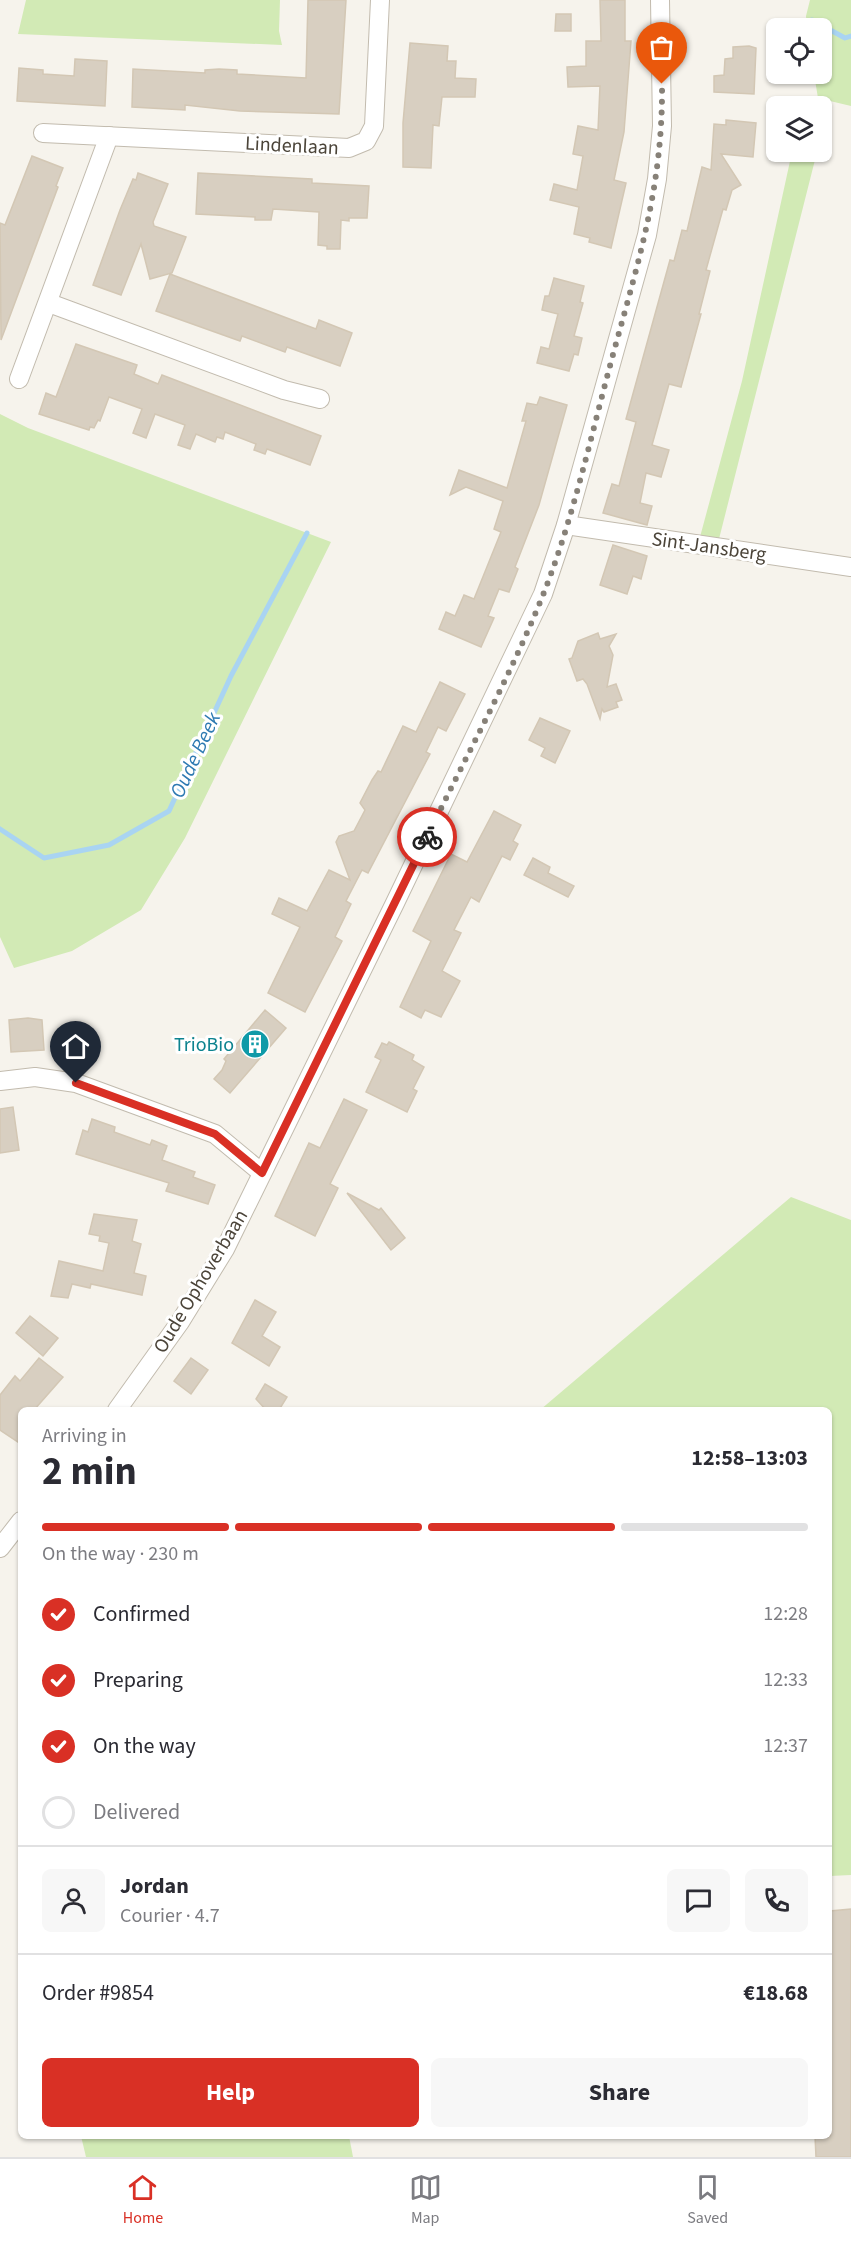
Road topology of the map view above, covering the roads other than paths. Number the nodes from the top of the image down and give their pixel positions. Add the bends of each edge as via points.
1 (380, 0) edge
2 (660, 0) edge
3 (43, 133) dead end
4 (109, 136) junction
5 (49, 303) junction
6 (19, 379) dead end
7 (320, 399) dead end
8 (566, 525) junction
9 (851, 567) edge
10 (0, 1081) edge
11 (262, 1173) junction
12 (119, 1407) edge
13 (18, 1525) edge
14 (0, 1548) edge

1 - 4 street, Lindenlaan via 375,126 366,141 349,148
2 - 8 street, Oude Ophoverbaan via 662,126 647,235
3 - 4 street, Lindenlaan
4 - 5 street
5 - 6 street
5 - 7 street via 284,390
8 - 9 street, Sint-Jansberg
8 - 11 street, Oude Ophoverbaan via 543,594 503,682
10 - 11 street via 35,1077 76,1083 215,1134
11 - 12 street, Oude Ophoverbaan via 225,1249 180,1322
13 - 14 street

